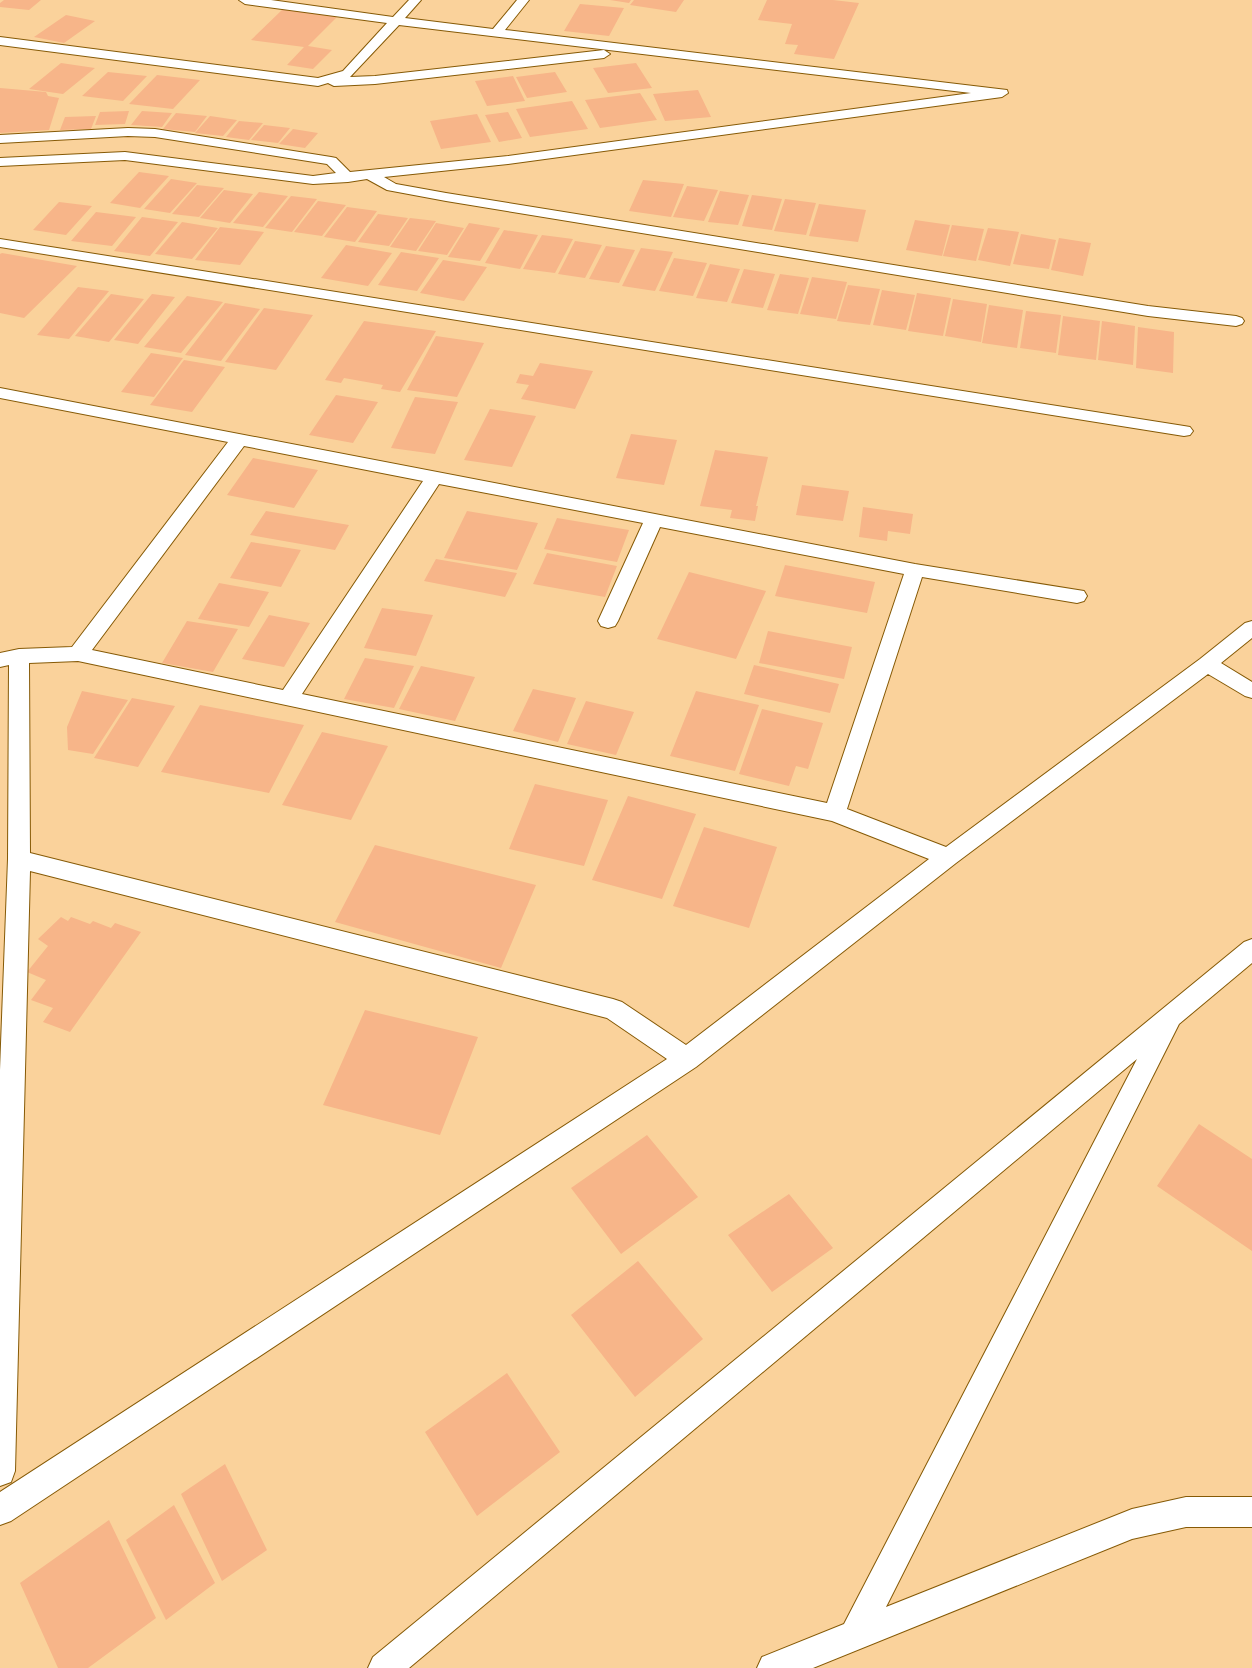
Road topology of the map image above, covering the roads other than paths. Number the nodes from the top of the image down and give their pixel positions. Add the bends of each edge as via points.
1 (245, 0) edge
2 (415, 0) edge
3 (523, 0) edge
4 (396, 21) junction
5 (497, 32) junction
6 (0, 41) edge
7 (641, 49) junction
8 (318, 82) junction
9 (7, 139) edge
10 (3, 162) edge
11 (370, 175) junction
12 (348, 178) junction
13 (453, 181) junction
14 (0, 243) edge
15 (1236, 321) dead end
16 (0, 393) edge
17 (1184, 431) dead end
18 (239, 440) junction
19 (434, 478) junction
20 (654, 520) junction
21 (915, 570) junction
22 (1077, 596) dead end
23 (608, 621) dead end
24 (1252, 628) edge
25 (78, 654) junction
26 (10, 658) edge
27 (1207, 664) junction
28 (1252, 691) edge
29 (288, 698) junction
30 (835, 813) junction
31 (948, 857) junction
32 (19, 859) junction
33 (1252, 949) edge
34 (1171, 1016) junction
35 (687, 1059) junction
36 (0, 1471) edge
37 (0, 1510) edge
38 (1252, 1512) edge
39 (855, 1635) junction
40 (384, 1668) edge
41 (773, 1668) edge

1 - 4 street
2 - 4 street
3 - 5 street
4 - 5 street
4 - 8 street via 348,74
5 - 7 street
6 - 8 street
7 - 8 street via 374,80
7 - 13 street via 1002,93
9 - 10 street
9 - 12 street via 128,132 155,134 331,161
10 - 12 street via 125,156 313,180
11 - 12 street
11 - 13 street
11 - 13 street via 392,187
13 - 15 street via 1140,310
14 - 17 street
16 - 18 street
18 - 19 street
18 - 25 street
19 - 20 street
19 - 29 street
20 - 21 street
20 - 23 street
21 - 22 street
21 - 30 street
24 - 27 street
25 - 26 street
25 - 29 street
26 - 32 street
27 - 28 street
27 - 31 street
29 - 30 street
30 - 31 street
31 - 35 street
32 - 35 street via 613,1009
32 - 36 street
33 - 34 street
34 - 39 street
34 - 40 street
35 - 37 street
38 - 39 street via 1186,1512 1132,1524
39 - 41 street

